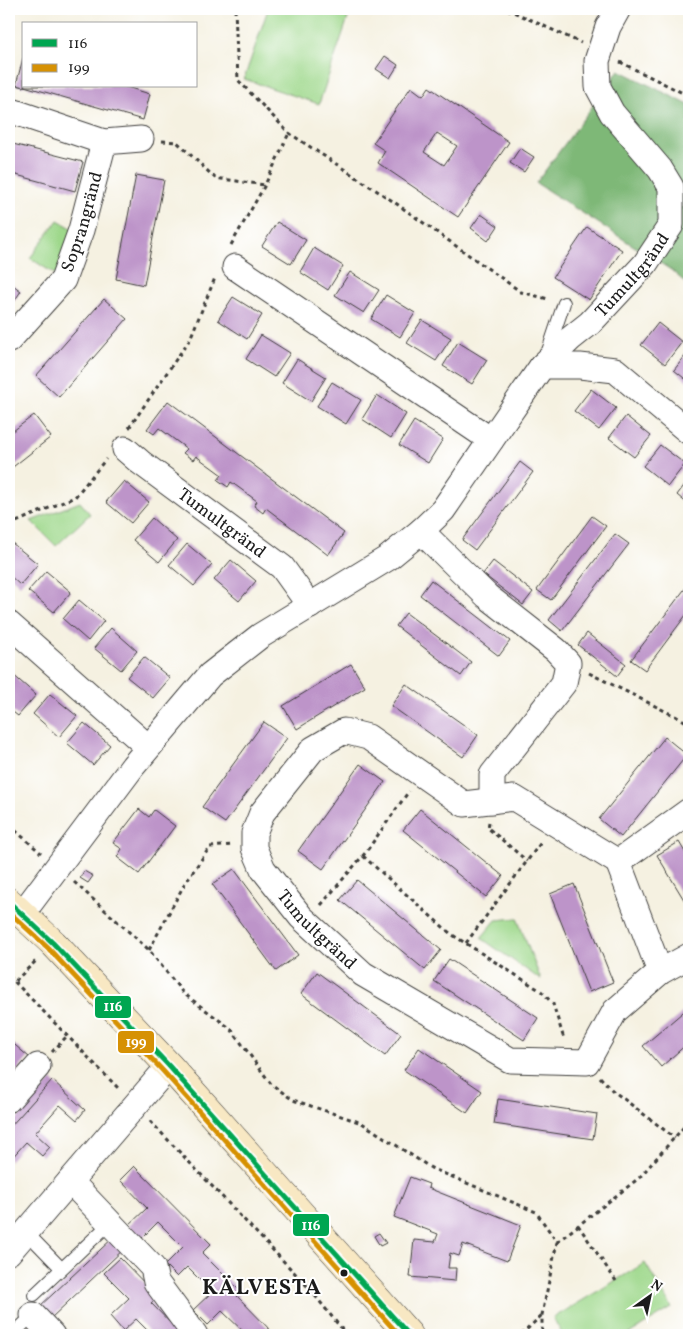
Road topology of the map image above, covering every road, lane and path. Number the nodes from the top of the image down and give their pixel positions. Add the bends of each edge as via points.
1 (236, 9) edge
2 (618, 9) edge
3 (9, 110) edge
4 (289, 133) junction
5 (141, 139) joint
6 (104, 142) junction
7 (265, 185) junction
8 (227, 262) junction
9 (564, 303) joint
10 (9, 340) edge
11 (542, 366) junction
12 (689, 432) edge
13 (491, 440) junction
14 (121, 444) junction
15 (9, 525) edge
16 (421, 531) junction
17 (310, 606) junction
18 (9, 624) edge
19 (568, 663) junction
20 (689, 723) edge
21 (148, 748) junction
22 (421, 774) junction
23 (492, 801) junction
24 (689, 811) edge
25 (555, 824) junction
26 (9, 825) edge
27 (254, 848) junction
28 (363, 856) junction
29 (528, 860) junction
30 (618, 862) junction
31 (58, 867) junction
32 (15, 908) edge
33 (306, 922) junction
34 (466, 943) junction
35 (149, 950) junction
36 (689, 956) edge
37 (660, 972) junction
38 (9, 976) edge
39 (579, 1062) junction
40 (38, 1066) dead end
41 (169, 1066) junction
42 (9, 1099) edge
43 (135, 1105) junction
44 (689, 1121) edge
45 (675, 1138) junction
46 (70, 1181) junction
47 (110, 1223) junction
48 (578, 1225) junction
49 (26, 1232) junction
50 (557, 1242) junction
51 (9, 1252) edge
52 (62, 1268) junction
53 (616, 1281) dead end
54 (33, 1305) junction
55 (542, 1315) junction
56 (12, 1335) edge
57 (52, 1335) edge
58 (195, 1335) edge
59 (345, 1335) edge
60 (409, 1335) edge
61 (521, 1335) edge
62 (542, 1335) edge

1 - 4 path via 238,80
2 - 11 street, Tumultgränd via 608,27 597,61 598,87 612,113 660,168 670,187 671,225 645,264 590,323
3 - 6 street
4 - 7 path
4 - 9 path via 521,292
5 - 6 street
5 - 7 path via 177,142 215,178
6 - 10 street, Soprangränd via 63,280
7 - 8 path
8 - 13 street
8 - 14 path via 190,339
9 - 11 lane, Tumultgränd
11 - 12 street via 615,370
11 - 13 street, Tumultgränd
13 - 16 street, Tumultgränd via 443,510
14 - 15 path via 76,497
14 - 17 street, Tumultgränd via 140,462 282,567
16 - 17 street, Tumultgränd via 388,558
16 - 19 street via 487,596
17 - 21 street, Tumultgränd via 260,636 210,675
18 - 21 street
19 - 20 path
19 - 23 street via 564,683 492,775
21 - 31 street, Tumultgränd
22 - 23 street via 464,804
22 - 27 street via 368,737 344,731 313,749 262,813 254,834
22 - 28 path
23 - 25 street via 514,798
23 - 29 path via 488,828
24 - 30 street
25 - 29 path
25 - 30 street
26 - 31 path
27 - 33 street, Tumultgränd via 263,869
27 - 35 path via 236,844 210,847 185,883
28 - 33 path
28 - 34 path via 451,934
29 - 34 path
30 - 37 street
31 - 32 street, Tumultgränd
31 - 35 path
32 - 41 street via 53,943
33 - 39 street, Tumultgränd via 363,974 510,1060
34 - 39 path via 540,991 553,1004
35 - 50 path via 183,993 230,1029 271,1084 293,1100 362,1123 431,1168 536,1212
36 - 37 street
37 - 39 street via 615,1011
38 - 43 path
39 - 45 path
40 - 42 street
41 - 43 street
41 - 60 street
43 - 46 street
43 - 59 path via 309,1288
44 - 45 path
45 - 48 path via 639,1178
46 - 47 street
46 - 49 street
47 - 52 lane
47 - 58 street via 153,1268 156,1282
48 - 50 path
48 - 53 path
49 - 51 street
49 - 52 lane
50 - 55 path
52 - 54 lane
54 - 56 lane
54 - 57 street
55 - 61 path
55 - 62 path

